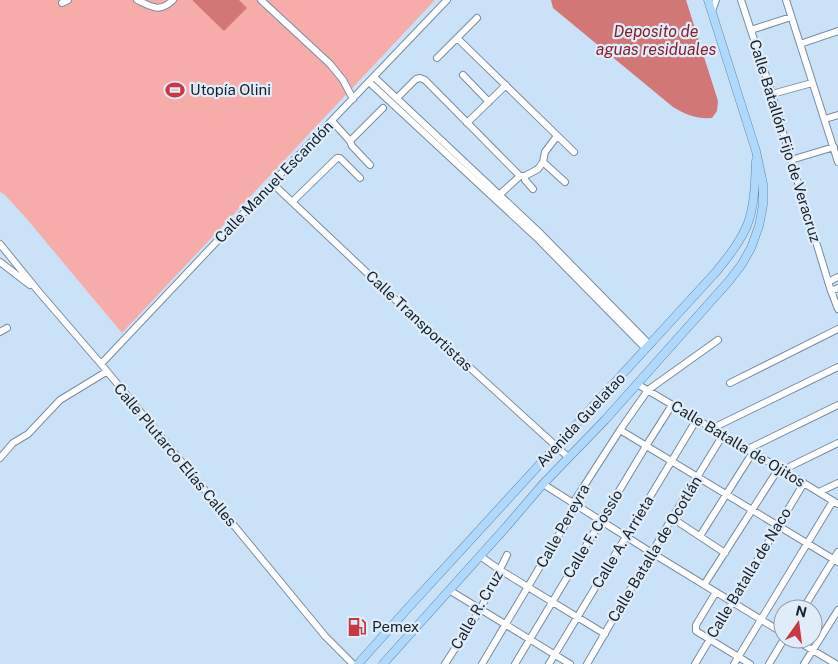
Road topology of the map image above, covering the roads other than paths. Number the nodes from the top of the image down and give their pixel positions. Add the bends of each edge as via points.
1 (138, 0) edge
2 (173, 0) edge
3 (261, 0) edge
4 (447, 0) edge
5 (708, 0) edge
6 (716, 0) edge
7 (741, 0) edge
8 (786, 0) edge
9 (712, 11) junction
10 (791, 16) junction
11 (477, 18) dead end
12 (751, 30) junction
13 (838, 31) edge
14 (458, 38) junction
15 (800, 44) junction
16 (437, 58) dead end
17 (463, 75) dead end
18 (371, 79) junction
19 (812, 82) junction
20 (506, 86) junction
21 (772, 94) junction
22 (398, 98) junction
23 (352, 99) junction
24 (489, 102) junction
25 (383, 108) dead end
26 (838, 115) edge
27 (824, 119) junction
28 (332, 121) junction
29 (467, 123) junction
30 (557, 136) junction
31 (350, 141) junction
32 (439, 143) junction
33 (834, 147) junction
34 (756, 151) junction
35 (574, 152) dead end
36 (791, 160) junction
37 (543, 162) junction
38 (838, 162) edge
39 (370, 165) dead end
40 (523, 176) junction
41 (360, 178) dead end
42 (565, 182) dead end
43 (272, 183) junction
44 (533, 188) dead end
45 (497, 198) junction
46 (292, 202) junction
47 (0, 244) edge
48 (0, 262) edge
49 (838, 277) edge
50 (828, 282) junction
51 (835, 289) edge
52 (39, 292) junction
53 (838, 309) edge
54 (7, 328) dead end
55 (838, 329) edge
56 (0, 332) edge
57 (718, 340) dead end
58 (648, 347) junction
59 (101, 364) junction
60 (838, 366) edge
61 (106, 372) junction
62 (730, 383) dead end
63 (637, 384) junction
64 (648, 390) junction
65 (672, 405) junction
66 (838, 405) edge
67 (697, 419) junction
68 (712, 428) junction
69 (620, 430) junction
70 (724, 435) junction
71 (838, 443) edge
72 (646, 446) junction
73 (556, 447) junction
74 (750, 451) junction
75 (0, 458) edge
76 (568, 458) junction
77 (671, 462) junction
78 (782, 469) junction
79 (697, 477) junction
80 (804, 483) junction
81 (838, 483) edge
82 (543, 484) junction
83 (819, 492) junction
84 (727, 495) junction
85 (836, 503) edge
86 (576, 506) junction
87 (752, 511) junction
88 (672, 518) junction
89 (601, 522) junction
90 (778, 526) junction
91 (700, 536) junction
92 (626, 537) junction
93 (808, 543) junction
94 (838, 552) edge
95 (652, 553) junction
96 (725, 553) junction
97 (507, 555) dead end
98 (480, 556) junction
99 (836, 560) edge
100 (500, 570) junction
101 (704, 585) junction
102 (528, 587) junction
103 (449, 590) junction
104 (716, 592) junction
105 (810, 599) edge
106 (553, 602) junction
107 (732, 602) junction
108 (480, 610) junction
109 (838, 610) edge
110 (577, 617) junction
111 (761, 619) junction
112 (506, 625) junction
113 (773, 627) edge
114 (605, 634) junction
115 (710, 639) junction
116 (530, 640) junction
117 (778, 649) edge
118 (813, 650) junction
119 (555, 655) junction
120 (738, 657) junction
121 (384, 662) edge
122 (353, 664) edge
123 (358, 664) edge
124 (394, 664) edge
125 (445, 664) edge
126 (482, 664) edge
127 (516, 664) edge
128 (549, 664) edge
129 (570, 664) edge
130 (586, 664) edge
131 (695, 664) edge
132 (734, 664) edge
133 (750, 664) edge
134 (769, 664) edge
135 (804, 664) edge
136 (836, 664) edge

1 - 2 street via 162,8
3 - 23 street via 330,64
4 - 18 street, Calle Manuel Escandón
5 - 9 main road, Avenida Guelatao
6 - 9 street
7 - 12 street, Calle Batallón Fijo de Veracruz
8 - 10 street
9 - 34 main road, Avenida Guelatao
10 - 12 street
10 - 15 street
11 - 14 street
12 - 21 street, Calle Batallón Fijo de Veracruz
13 - 15 street
14 - 16 street
14 - 20 street
15 - 19 street
17 - 24 street
18 - 22 street
18 - 23 street, Calle Manuel Escandón
18 - 32 street
19 - 21 street
19 - 27 street
20 - 24 street
20 - 30 street
21 - 36 street, Calle Batallón Fijo de Veracruz
22 - 29 street via 422,78
22 - 32 street
23 - 28 street, Calle Manuel Escandón
24 - 29 street
25 - 31 street
26 - 27 street
27 - 33 street
28 - 31 street
28 - 43 street, Calle Manuel Escandón
29 - 40 street
30 - 35 street
30 - 37 street via 545,152
31 - 39 street
32 - 45 street
33 - 36 street
33 - 38 street
34 - 58 main road, Avenida Guelatao via 752,206 738,242 716,272
34 - 63 main road, Avenida Guelatao via 763,184 763,205 751,248 729,282
36 - 50 street, Calle Batallón Fijo de Veracruz
37 - 40 street via 538,169
37 - 42 street
40 - 44 street
40 - 45 street
41 - 46 street via 337,158
43 - 46 street, Calle Transportistas
43 - 59 street, Calle Manuel Escandón
45 - 58 street
46 - 73 street, Calle Transportistas
47 - 52 street, Calle Plutarco Elías Calles
48 - 52 street
49 - 50 street
50 - 51 street, Calle Batallón Fijo de Veracruz
51 - 53 street, Calle Batallón Fijo de Veracruz
52 - 59 street, Calle Plutarco Elías Calles
54 - 56 street
55 - 62 street
57 - 64 street, Calle Pereyra
58 - 73 main road, Avenida Guelatao
59 - 61 street, Calle Plutarco Elías Calles
60 - 68 street
61 - 75 street via 60,400
61 - 122 street, Calle Plutarco Elías Calles via 325,636
63 - 64 street, Calle Batalla de Ojitos
63 - 76 main road, Avenida Guelatao
64 - 65 street, Calle Batalla de Ojitos
64 - 69 street, Calle Pereyra
65 - 67 street, Calle Batalla de Ojitos
65 - 72 street, Calle F. Cossío
66 - 74 street
67 - 68 street, Calle Batalla de Ojitos
67 - 77 street, Calle A. Arrieta
68 - 70 street, Calle Batalla de Ojitos
69 - 72 street
69 - 86 street, Calle Pereyra via 575,500
70 - 74 street, Calle Batalla de Ojitos
70 - 79 street, Calle Batalla de Ocotlán
71 - 78 street
72 - 77 street
72 - 89 street, Calle F. Cossío
73 - 76 street, Calle Transportistas
73 - 123 main road, Avenida Guelatao
74 - 78 street, Calle Batalla de Ojitos
74 - 84 street
76 - 82 main road, Avenida Guelatao
77 - 79 street
77 - 92 street, Calle A. Arrieta
78 - 80 street, Calle Batalla de Ojitos
78 - 87 street
79 - 84 street
79 - 88 street, Calle Batalla de Ocotlán
80 - 83 street, Calle Batalla de Ojitos
80 - 90 street, Calle Batalla de Naco
81 - 83 street
82 - 86 street
82 - 98 main road, Avenida Guelatao
83 - 85 street, Calle Batalla de Ojitos
84 - 87 street
84 - 91 street
85 - 93 street
86 - 89 street
86 - 102 street, Calle Pereyra
87 - 90 street
87 - 96 street
88 - 91 street
88 - 95 street, Calle Batalla de Ocotlán
89 - 92 street
89 - 106 street, Calle F. Cossío
90 - 93 street
90 - 107 street, Calle Batalla de Naco
91 - 96 street
92 - 95 street
92 - 110 street, Calle A. Arrieta
93 - 99 street
93 - 111 street
94 - 99 street
95 - 101 street
95 - 114 street, Calle Batalla de Ocotlán
96 - 101 street
97 - 100 street, Calle R. Cruz
98 - 100 street
98 - 103 main road, Avenida Guelatao
99 - 105 street
100 - 102 street
100 - 108 street, Calle R. Cruz
101 - 104 street
102 - 106 street
102 - 112 street, Calle Pereyra
103 - 108 street
103 - 121 main road, Avenida Guelatao
104 - 107 street
104 - 115 street via 695,629
106 - 110 street
106 - 116 street, Calle F. Cossío
107 - 111 street
107 - 115 street, Calle Batalla de Naco
108 - 112 street
108 - 125 street, Calle R. Cruz
109 - 118 street
110 - 114 street
110 - 119 street, Calle A. Arrieta
111 - 113 street
111 - 120 street
112 - 116 street
112 - 126 street, Calle Pereyra
114 - 130 street, Calle Batalla de Ocotlán
115 - 120 street
115 - 131 street, Calle Batalla de Naco
116 - 119 street
116 - 127 street, Calle F. Cossío
117 - 134 street
118 - 135 street
118 - 136 street
119 - 128 street, Calle A. Arrieta
119 - 129 street
120 - 132 street
120 - 133 street
121 - 124 street

